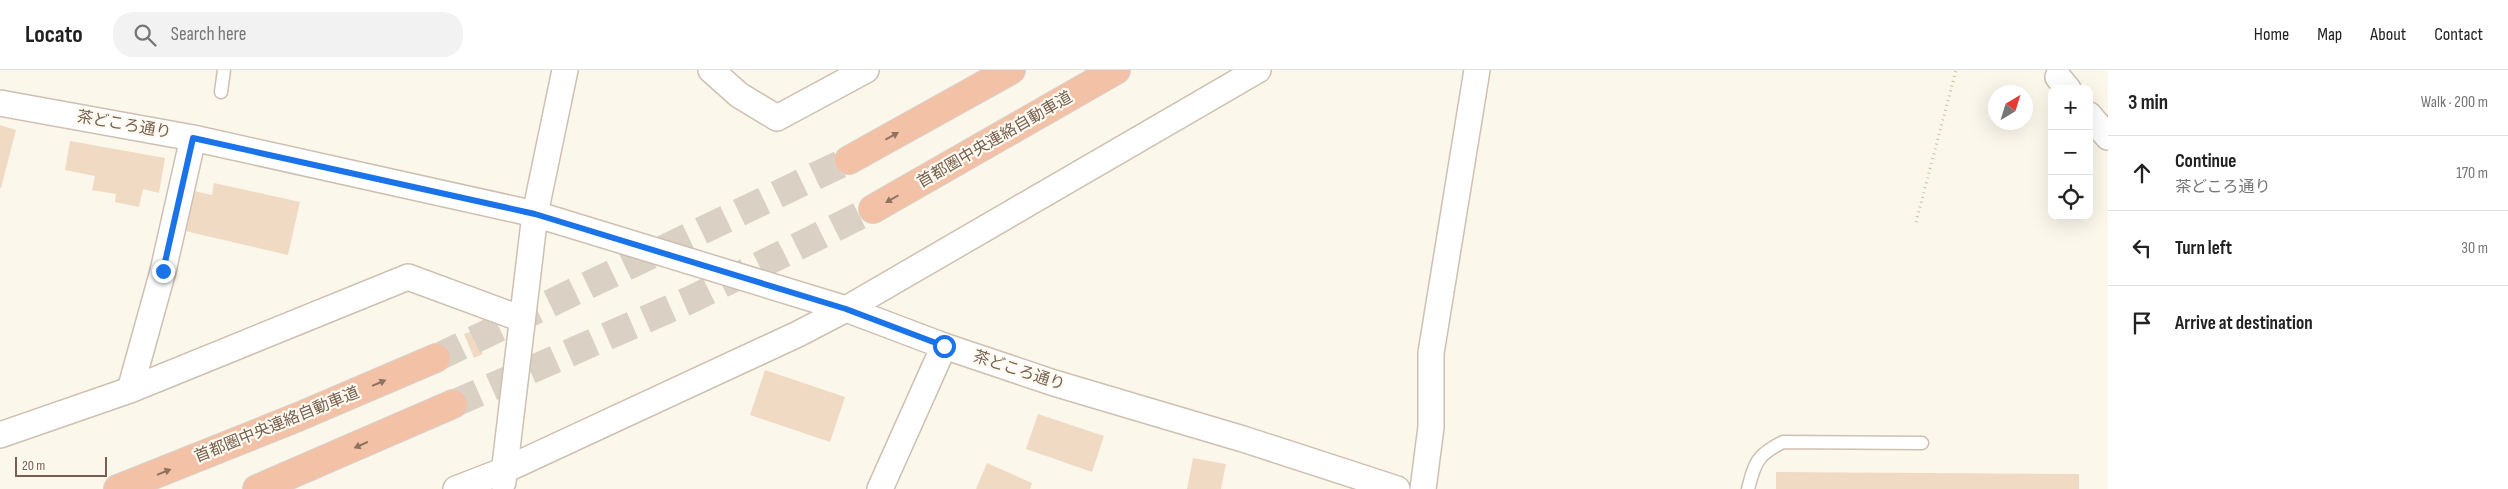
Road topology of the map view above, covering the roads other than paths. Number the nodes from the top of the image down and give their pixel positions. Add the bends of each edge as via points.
1 (224, 70) edge
2 (565, 70) edge
3 (711, 70) edge
4 (866, 70) edge
5 (1011, 70) edge
6 (1116, 70) edge
7 (1258, 70) edge
8 (1477, 70) edge
9 (220, 92) dead end
10 (0, 103) edge
11 (2093, 119) edge
12 (2108, 137) edge
13 (193, 138) junction
14 (849, 160) tunnel mouth
15 (874, 209) tunnel mouth
16 (535, 214) junction
17 (846, 309) junction
18 (522, 319) junction
19 (944, 346) junction
20 (436, 358) tunnel mouth
21 (130, 390) junction
22 (453, 404) tunnel mouth
23 (0, 435) edge
24 (1922, 443) dead end
25 (503, 479) edge
26 (118, 489) edge
27 (257, 489) edge
28 (456, 489) edge
29 (880, 489) edge
30 (1397, 489) edge
31 (1423, 489) edge
32 (1748, 489) edge

1 - 9 lane
2 - 16 street
3 - 4 street via 739,95 777,118
14 -> 5 highway
6 -> 15 highway, 首都圏中央連絡自動車道
7 - 17 street
8 - 31 street via 1431,353 1432,427
10 - 13 street, 茶どころ通り
11 - 12 street
13 - 16 street, 茶どころ通り
13 - 21 street via 163,271
16 - 17 street, 茶どころ通り
16 - 18 street
17 - 19 street, 茶どころ通り
17 - 25 street
18 - 21 street via 408,277
18 - 25 street
19 - 29 street
19 - 30 street, 茶どころ通り
26 -> 20 highway, 首都圏中央連絡自動車道
21 - 23 street
22 -> 27 highway
24 - 32 lane via 1783,442 1769,449 1754,465
25 - 28 street

